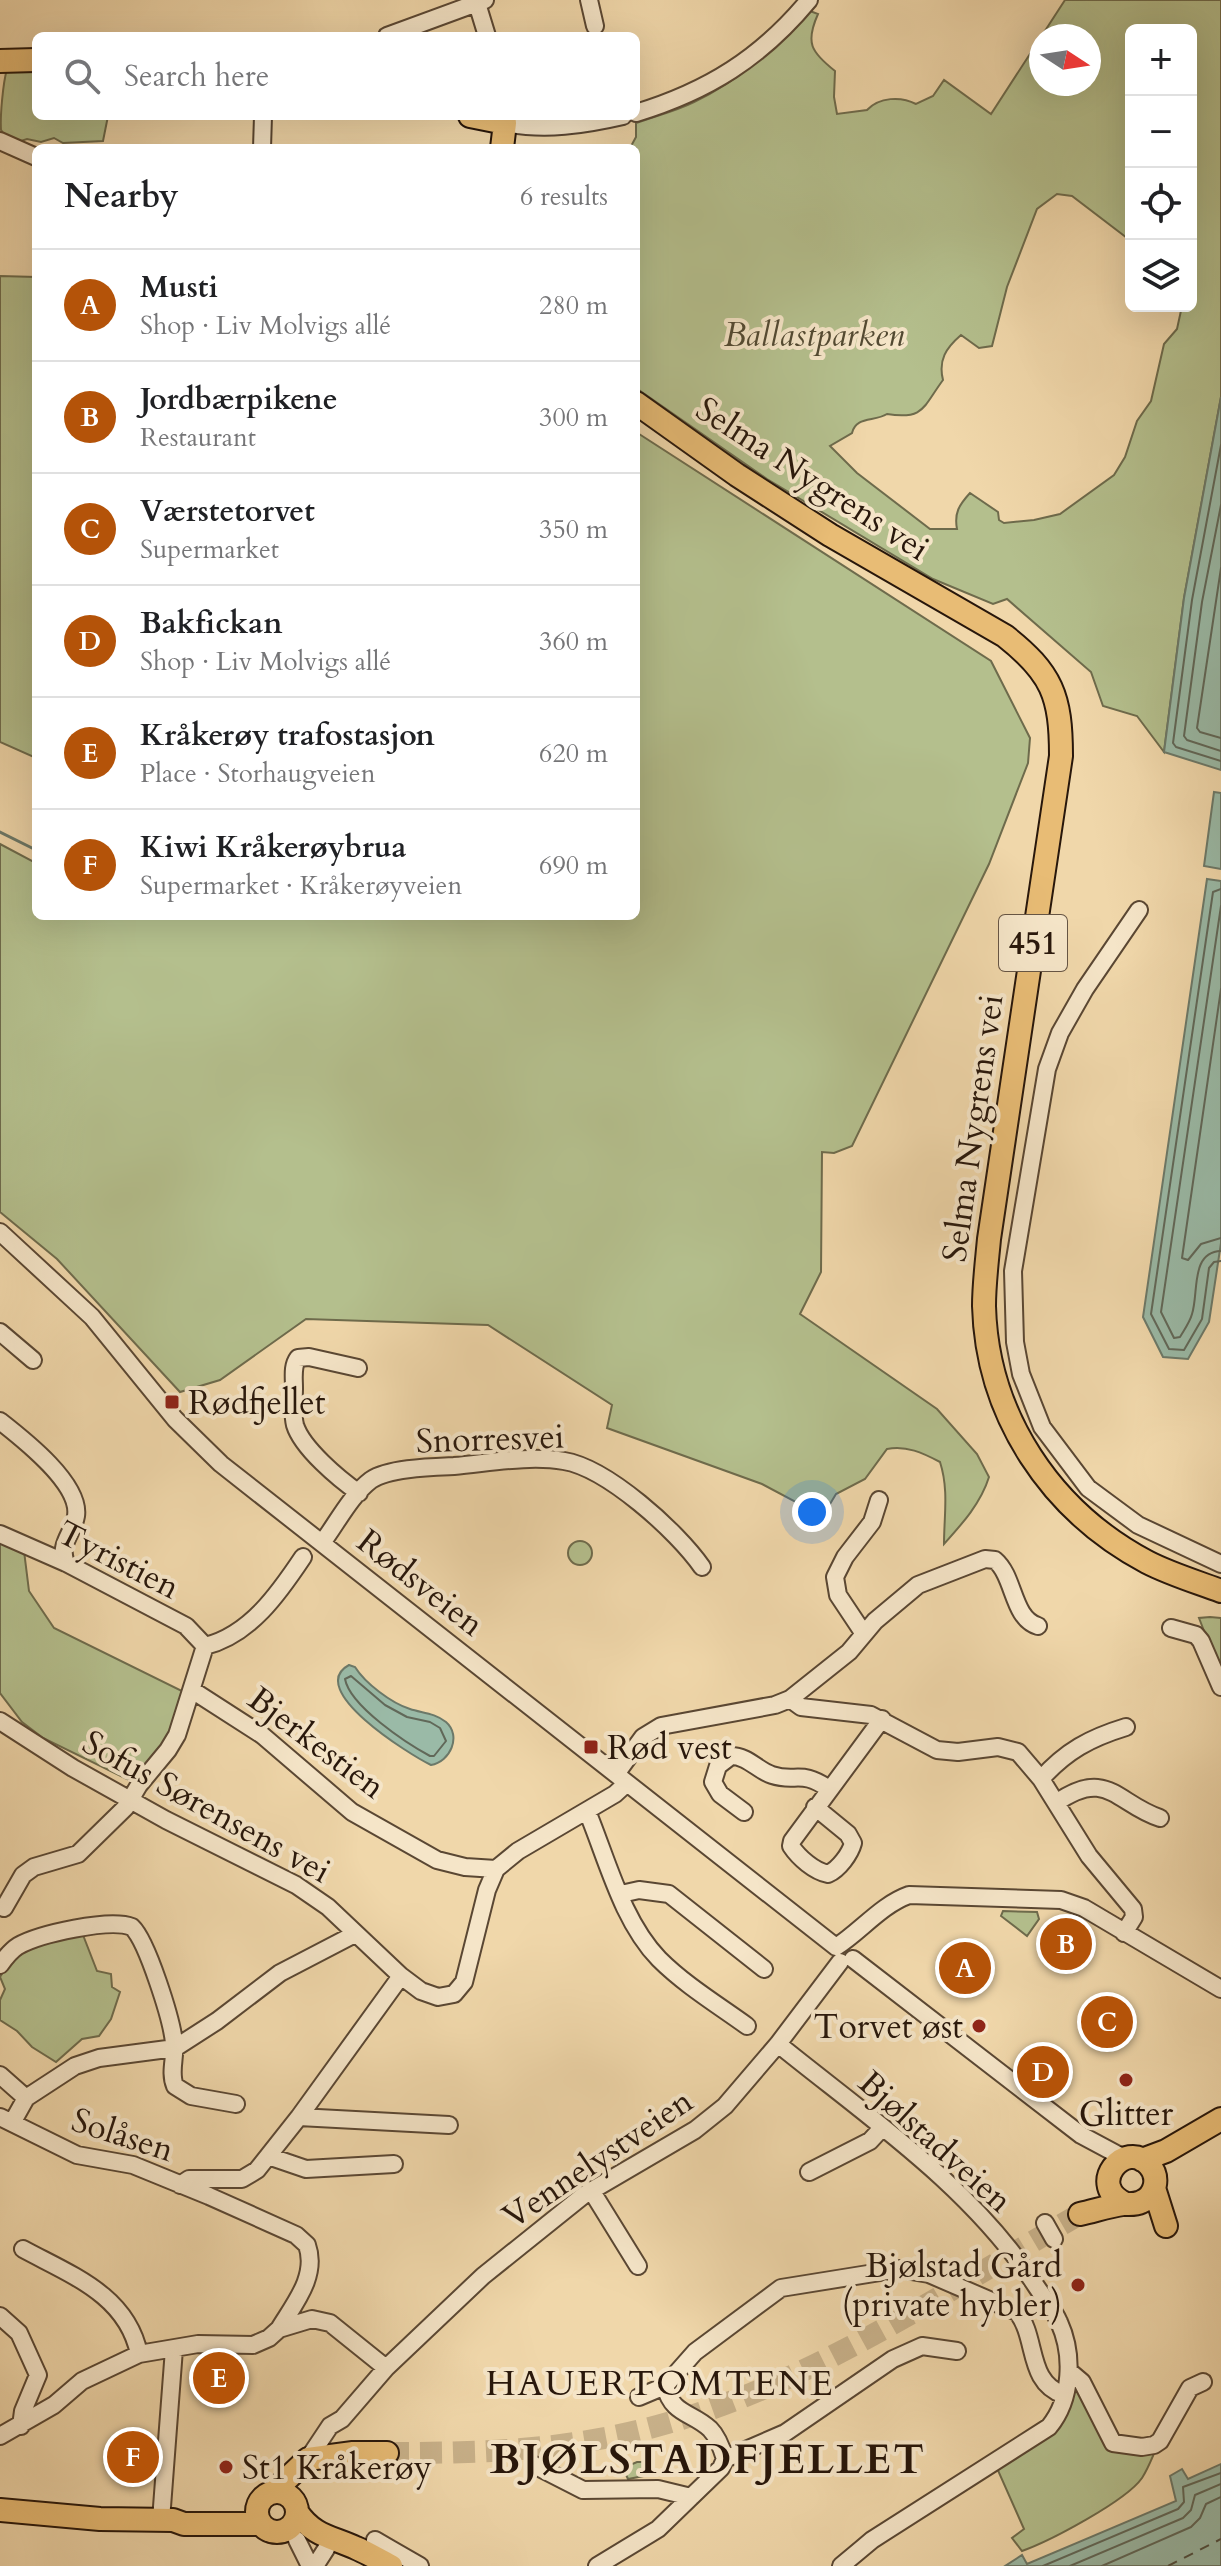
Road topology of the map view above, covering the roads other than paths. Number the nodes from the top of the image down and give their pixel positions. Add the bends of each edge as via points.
1 (589, 0) edge
2 (809, 0) edge
3 (479, 1) edge
4 (595, 26) dead end
5 (398, 32) edge
6 (486, 32) edge
7 (32, 60) edge
8 (0, 61) edge
9 (640, 112) edge
10 (263, 120) edge
11 (490, 120) edge
12 (600, 120) edge
13 (505, 123) junction
14 (0, 141) edge
15 (262, 144) edge
16 (502, 144) edge
17 (32, 155) edge
18 (640, 406) edge
19 (1139, 910) dead end
20 (0, 1232) edge
21 (0, 1332) edge
22 (33, 1360) dead end
23 (358, 1368) dead end
24 (0, 1421) edge
25 (359, 1493) junction
26 (879, 1500) dead end
27 (0, 1534) edge
28 (322, 1543) junction
29 (303, 1557) dead end
30 (66, 1563) junction
31 (1221, 1564) edge
32 (702, 1567) dead end
33 (1221, 1591) edge
34 (1038, 1626) dead end
35 (1171, 1628) dead end
36 (864, 1634) junction
37 (205, 1646) junction
38 (1221, 1687) edge
39 (192, 1690) junction
40 (790, 1699) junction
41 (882, 1719) junction
42 (0, 1721) edge
43 (1126, 1727) dead end
44 (621, 1779) junction
45 (1041, 1779) junction
46 (829, 1789) junction
47 (131, 1799) junction
48 (1056, 1803) junction
49 (815, 1807) dead end
50 (587, 1811) junction
51 (744, 1812) dead end
52 (1160, 1818) dead end
53 (496, 1869) junction
54 (621, 1894) junction
55 (4, 1908) dead end
56 (1124, 1933) junction
57 (355, 1934) junction
58 (846, 1952) junction
59 (0, 1965) edge
60 (764, 1969) dead end
61 (401, 1976) junction
62 (1221, 1989) edge
63 (747, 2026) dead end
64 (778, 2044) junction
65 (175, 2048) junction
66 (0, 2075) edge
67 (26, 2098) junction
68 (236, 2104) dead end
69 (299, 2117) junction
70 (1221, 2119) edge
71 (6, 2120) edge
72 (449, 2125) dead end
73 (882, 2128) junction
74 (1221, 2132) edge
75 (268, 2156) junction
76 (394, 2164) dead end
77 (1121, 2168) junction
78 (809, 2172) dead end
79 (180, 2185) junction
80 (591, 2190) junction
81 (1143, 2194) junction
82 (1045, 2223) dead end
83 (1054, 2239) dead end
84 (23, 2249) dead end
85 (638, 2266) dead end
86 (0, 2316) edge
87 (279, 2329) junction
88 (174, 2349) junction
89 (957, 2351) dead end
90 (139, 2354) junction
91 (386, 2368) junction
92 (1069, 2371) junction
93 (1203, 2382) dead end
94 (665, 2386) junction
95 (1064, 2395) junction
96 (639, 2397) dead end
97 (21, 2426) junction
98 (0, 2436) edge
99 (387, 2453) tunnel mouth
100 (332, 2455) junction
101 (308, 2459) junction
102 (725, 2459) junction
103 (534, 2465) dead end
104 (691, 2497) junction
105 (264, 2506) junction
106 (296, 2508) junction
107 (0, 2510) edge
108 (167, 2520) junction
109 (289, 2536) junction
110 (379, 2555) edge
111 (317, 2560) edge
112 (420, 2566) edge
113 (597, 2566) edge
114 (841, 2566) edge

1 - 4 street
2 - 9 street via 782,31 738,66 703,88
3 - 5 street
3 - 6 street
7 - 8 main road
10 - 15 street
11 - 13 main road
12 - 13 street via 560,127
13 - 16 main road
14 - 17 street
18 - 33 main road, Selma Nygrens vei / 451 via 830,535 1005,636 1026,653 1052,690 1061,724 1061,756 989,1239 984,1306 989,1354 1016,1433 1069,1506 1148,1562
19 - 31 street via 1072,1011 1047,1069 1013,1271 1015,1342 1042,1427 1088,1488 1138,1525
20 - 28 street, Rødsveien via 92,1317 175,1419 221,1464
21 - 22 street
23 - 25 street via 298,1358 293,1404 302,1438 330,1472
24 - 30 street via 40,1455 74,1499 77,1512 63,1546
25 - 28 street, Snorresvei
25 - 32 street, Snorresvei via 374,1478 400,1472 540,1459 581,1464 652,1513
26 - 36 street via 872,1522 835,1577 838,1595
27 - 30 street, Tyristien
28 - 44 street, Rødsveien
29 - 37 street via 275,1600 228,1638
30 - 37 street, Tyristien via 186,1626
34 - 36 street via 1024,1618 1002,1568 990,1558 918,1585
35 - 38 street via 1196,1635
36 - 40 street
37 - 39 street
39 - 47 street via 177,1735
39 - 53 street, Bjerkestien via 262,1735 352,1812 437,1860
40 - 41 street via 801,1707 858,1711
40 - 44 street via 661,1726 643,1737
41 - 45 street via 937,1750 1013,1750
41 - 46 street
42 - 47 street, Sofus Sørensens vei
43 - 45 street via 1076,1747
44 - 50 street via 615,1794
44 - 58 street, Rødsveien
45 - 48 street
46 - 49 street
46 - 51 street via 806,1777 772,1775 731,1756 718,1766 713,1782
47 - 55 street via 84,1850 23,1875
47 - 57 street, Sofus Sørensens vei via 296,1885
48 - 52 street via 1082,1790 1107,1789
48 - 56 street via 1089,1856 1133,1909
50 - 53 street
50 - 54 street
53 - 61 street, Sofus Sørensens vei via 459,1990 432,1996
54 - 60 street via 669,1894
54 - 63 street via 657,1957
56 - 58 street, Vennelystveien via 1074,1904 1051,1899 909,1895 874,1918
56 - 62 street
57 - 61 street, Sofus Sørensens vei
57 - 65 street via 280,1973
58 - 64 street, Vennelystveien
58 - 77 street, Rødsveien
59 - 65 street via 17,1946 50,1935 114,1924 132,1927 144,1943
61 - 69 street, Solåsen
64 - 73 street, Bjølstadveien
64 - 80 street, Vennelystveien via 709,2120
65 - 67 street via 75,2066
65 - 68 street via 173,2080 178,2090
66 - 67 street, Solåsen
67 - 71 street
69 - 72 street
69 - 75 street, Solåsen
70 - 77 main road via 1166,2151
71 - 79 street, Solåsen via 77,2155 133,2165
73 - 78 street via 870,2141
73 - 92 street, Bjølstadveien via 956,2191 1021,2262 1059,2322
74 - 81 main road via 1171,2163
75 - 76 street via 306,2169
75 - 79 street, Solåsen via 242,2179 189,2179
77 - 81 main road via 1150,2166
77 - 81 main road via 1114,2196
77 - 81 main road via 1080,2214
79 - 87 street via 284,2229 307,2245 307,2281
80 - 85 street
80 - 91 street, Vennelystveien via 483,2276
82 - 83 street
84 - 90 street via 119,2308 134,2332
86 - 97 street via 19,2333 38,2375
87 - 88 street via 253,2345
87 - 91 street via 312,2319 330,2323
88 - 90 street
88 - 108 street
89 - 102 street via 922,2346 893,2359 785,2433
90 - 97 street via 82,2381
91 - 101 street, Vennelystveien via 330,2426
92 - 93 street via 1082,2382 1113,2443 1123,2446 1160,2441 1190,2388
92 - 95 street, Bjølstadveien
94 - 95 street via 695,2352 781,2288 899,2269 929,2274 1017,2312 1038,2373
94 - 96 street
94 - 102 street via 675,2407 711,2430
95 - 114 street, Bjølstadveien via 1049,2427 872,2540
97 - 98 street
99 - 100 main road
100 - 101 main road
100 - 106 main road via 304,2479
101 - 105 main road
102 - 104 street
103 - 104 street via 583,2490 658,2489
104 - 113 street via 658,2529
105 - 106 main road via 284,2493
105 - 108 main road
105 - 109 main road via 270,2531
106 - 109 main road
106 - 110 main road via 313,2531
107 - 108 main road
109 - 111 main road
110 - 111 main road
110 - 112 street

